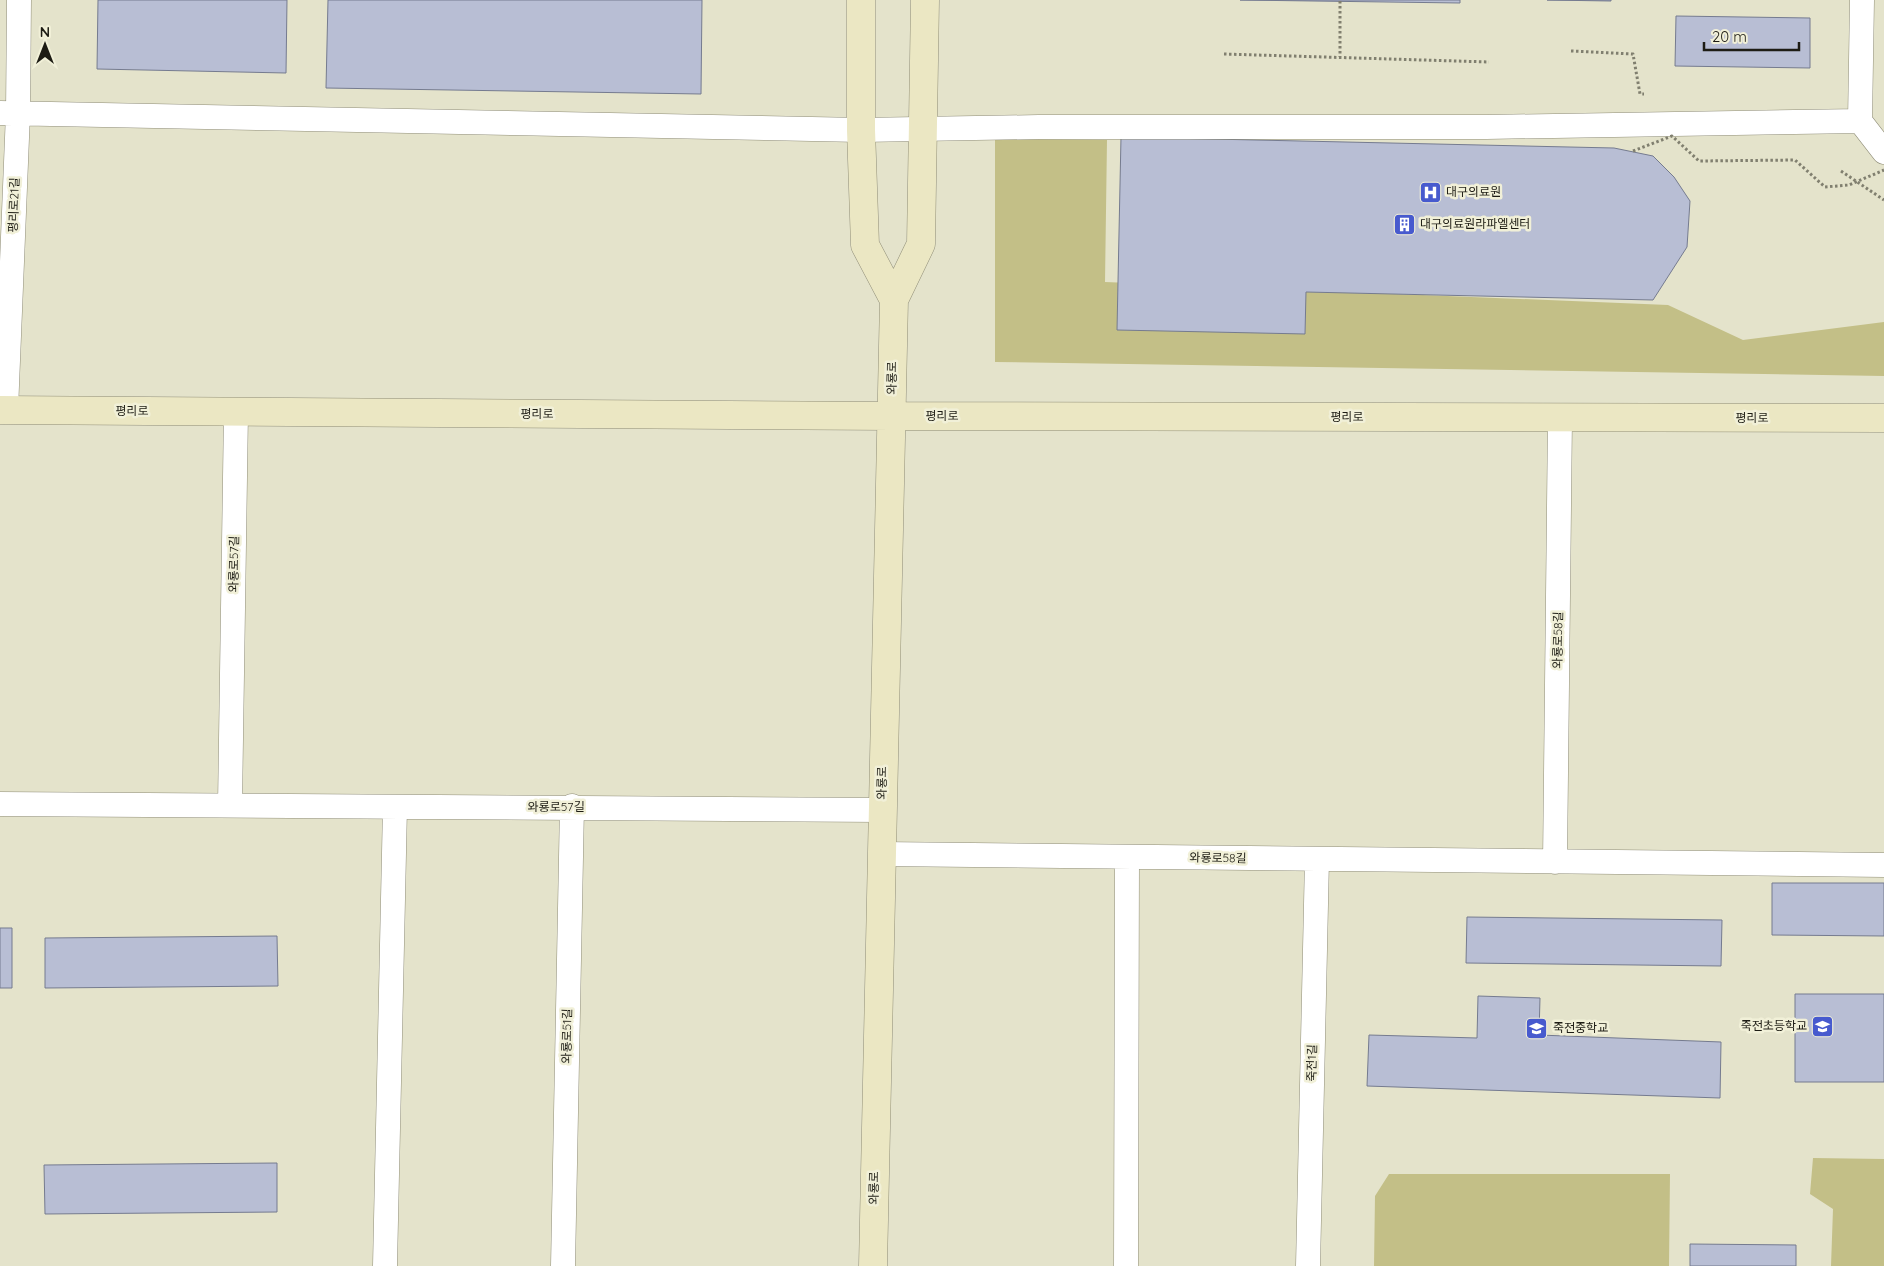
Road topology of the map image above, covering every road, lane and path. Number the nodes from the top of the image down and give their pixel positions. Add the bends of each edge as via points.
1 (19, 0) edge
2 (861, 0) edge
3 (925, 0) edge
4 (1862, 0) edge
5 (1340, 1) dead end
6 (1570, 51) dead end
7 (1224, 54) dead end
8 (1340, 57) junction
9 (1489, 62) dead end
10 (1650, 94) dead end
11 (9, 113) edge
12 (1860, 121) junction
13 (861, 130) junction
14 (923, 130) junction
15 (1633, 151) dead end
16 (1884, 152) edge
17 (1884, 170) edge
18 (1841, 171) dead end
19 (1884, 200) edge
20 (894, 300) junction
21 (3, 410) edge
22 (236, 412) junction
23 (891, 416) junction
24 (1560, 418) junction
25 (1884, 418) edge
26 (0, 804) edge
27 (230, 805) junction
28 (572, 806) junction
29 (395, 807) junction
30 (882, 810) junction
31 (881, 854) junction
32 (1127, 857) junction
33 (1317, 859) junction
34 (1555, 862) junction
35 (1884, 866) edge
36 (385, 1266) edge
37 (563, 1266) edge
38 (873, 1266) edge
39 (1126, 1266) edge
40 (1308, 1266) edge

1 - 11 street, 평리로21길
2 - 13 main road, 와룡로
3 - 14 main road, 와룡로
4 - 12 street
5 - 8 path
6 - 10 path via 1633,54 1640,94
7 - 8 path
8 - 9 path
11 - 13 street
11 - 21 street, 평리로21길
12 - 14 street
12 - 16 street
13 - 14 street
13 - 20 main road, 와룡로 via 865,245
14 - 20 main road, 와룡로 via 921,244
15 - 17 path, bridge via 1672,136 1699,161 1795,160 1825,186 1849,186
18 - 19 path
20 - 23 main road, 와룡로
21 - 22 main road, 평리로
22 - 23 main road, 평리로
22 - 27 street, 와룡로57길
23 - 24 main road, 평리로
23 - 30 main road, 와룡로
24 - 25 main road, 평리로
24 - 34 street, 와룡로58길
26 - 27 street, 와룡로57길
27 - 29 street, 와룡로57길
28 - 29 street, 와룡로57길
28 - 30 street, 와룡로57길
28 - 37 street, 와룡로51길
29 - 36 street
30 - 31 main road, 와룡로
31 - 32 street, 와룡로58길
31 - 38 main road, 와룡로
32 - 33 street, 와룡로58길
32 - 39 street
33 - 34 street, 와룡로58길
33 - 40 street, 죽전1길
34 - 35 street, 와룡로58길

